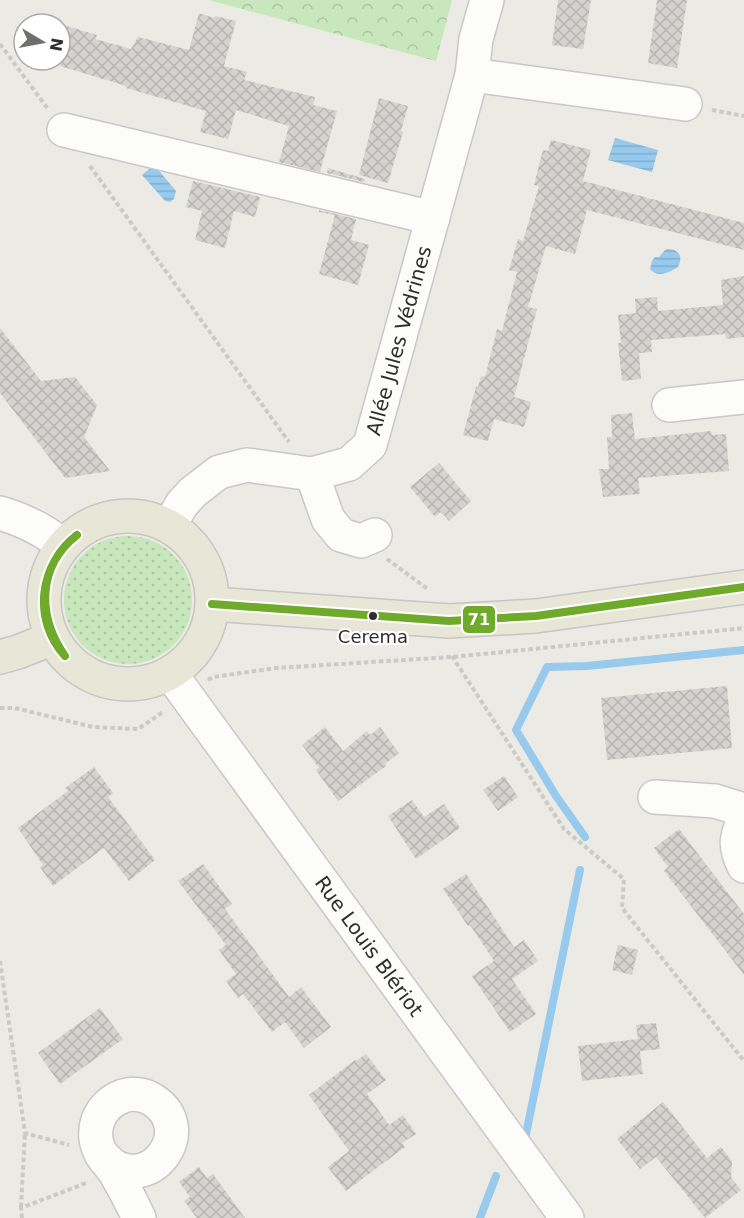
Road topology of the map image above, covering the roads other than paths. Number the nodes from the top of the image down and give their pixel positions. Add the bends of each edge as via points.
1 (487, 0) edge
2 (472, 75) junction
3 (685, 104) dead end
4 (64, 130) road end
5 (433, 218) junction
6 (744, 398) edge
7 (669, 405) dead end
8 (312, 474) junction
9 (0, 513) edge
10 (169, 526) junction
11 (368, 538) road end
12 (63, 546) junction
13 (744, 587) edge
14 (212, 604) junction
15 (53, 638) junction
16 (0, 657) edge
17 (178, 684) junction
18 (654, 797) dead end
19 (744, 810) edge
20 (744, 819) edge
21 (744, 866) edge
22 (108, 1163) road end
23 (140, 1218) edge
24 (567, 1218) edge

1 - 2 street, Allée Jules Védrines via 476,39
2 - 3 street
2 - 5 street, Allée Jules Védrines
4 - 5 street, Allée Jules Védrines
5 - 8 street, Allée Jules Védrines via 370,445 349,464
6 - 7 street
8 - 10 street, Allée Jules Védrines via 247,465 219,472 193,492
8 - 11 street via 328,519 341,535
9 - 12 street via 38,528
10 - 12 main road via 142,517 113,517 85,527
10 - 14 main road via 188,540 202,559 210,581
12 - 15 main road via 44,590 45,615
13 - 14 main road via 536,616 449,621
14 - 17 main road via 206,631
15 - 16 main road
15 - 17 main road via 69,660 91,676 118,684
17 - 24 street, Rue Louis Blériot
18 - 19 street via 715,801
20 - 21 street via 736,846
22 - 23 street

